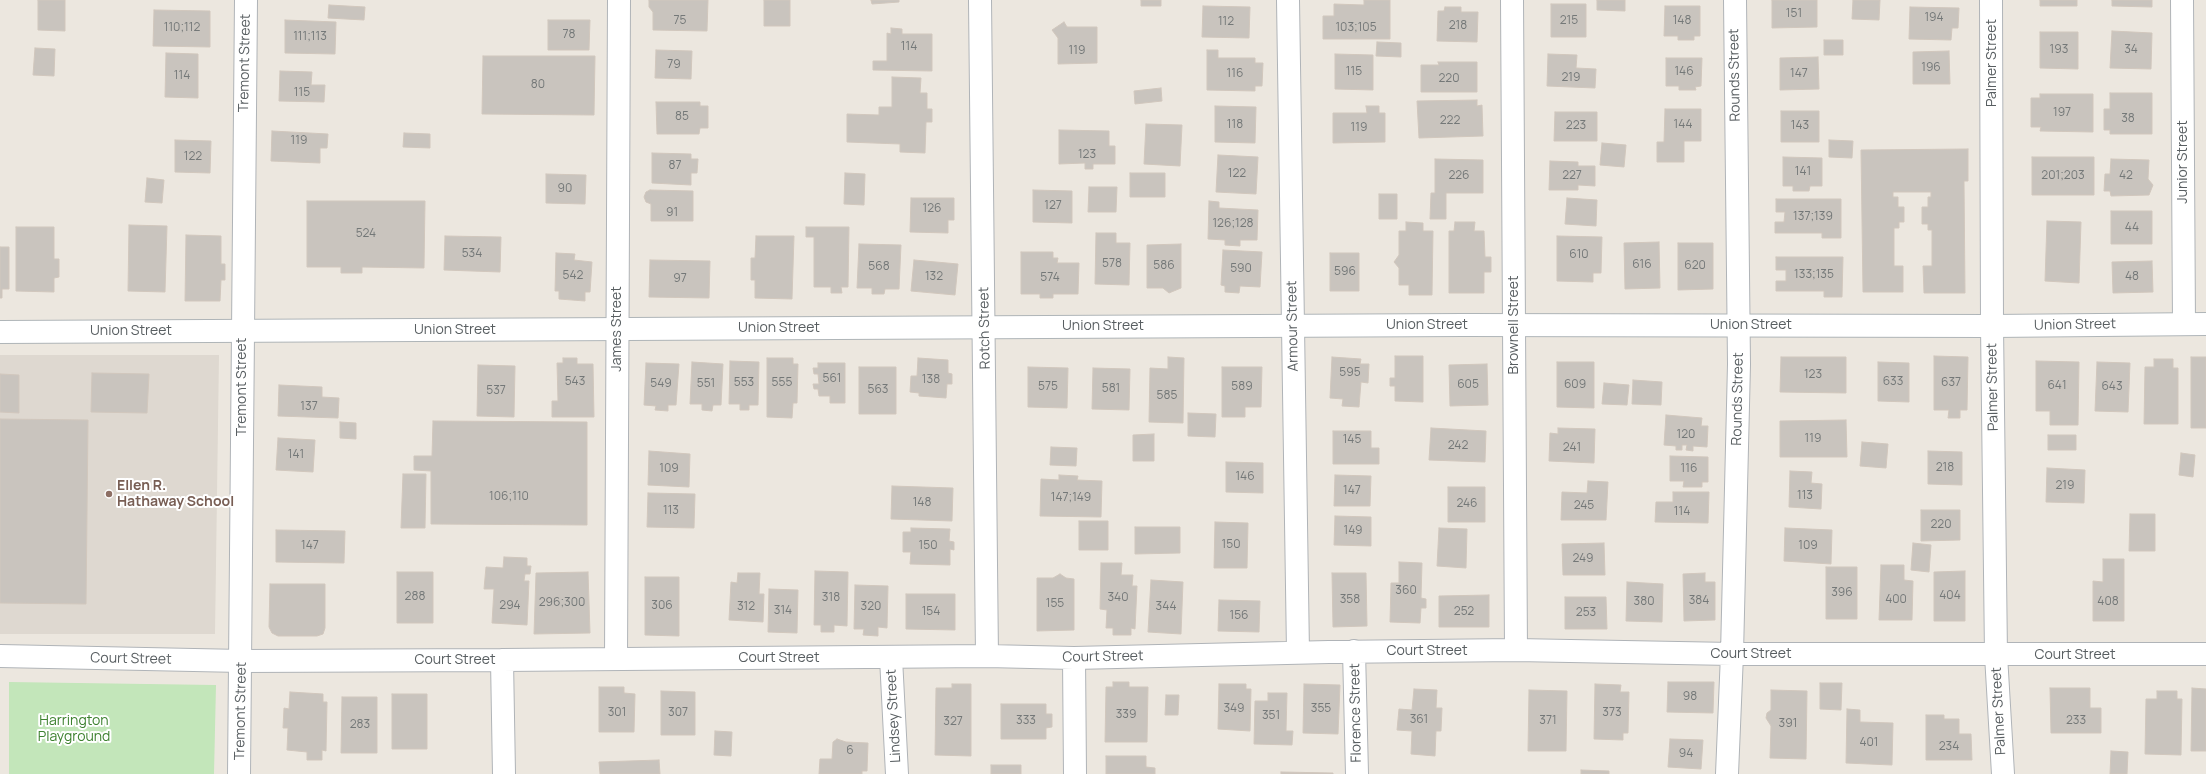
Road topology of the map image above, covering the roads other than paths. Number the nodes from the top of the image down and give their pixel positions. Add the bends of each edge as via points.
1 (246, 0) edge
2 (619, 0) edge
3 (980, 0) edge
4 (1288, 0) edge
5 (1512, 0) edge
6 (1734, 0) edge
7 (1991, 0) edge
8 (2182, 0) edge
9 (2184, 324) junction
10 (2206, 324) edge
11 (1293, 325) junction
12 (1515, 325) junction
13 (1739, 325) junction
14 (1992, 326) junction
15 (985, 327) junction
16 (617, 329) junction
17 (0, 332) edge
18 (242, 332) junction
19 (1516, 650) junction
20 (1354, 651) junction
21 (1298, 652) junction
22 (1732, 654) junction
23 (2206, 654) edge
24 (1996, 655) junction
25 (0, 656) edge
26 (987, 656) junction
27 (616, 658) junction
28 (891, 658) junction
29 (1074, 658) junction
30 (502, 660) junction
31 (242, 661) junction
32 (240, 774) edge
33 (504, 774) edge
34 (897, 774) edge
35 (1075, 774) edge
36 (1357, 774) edge
37 (1727, 774) edge
38 (2002, 774) edge

1 - 18 street, Tremont Street
2 - 16 street, James Street
3 - 15 street, Rotch Street
4 - 11 street, Armour Street
5 - 12 street, Brownell Street
6 - 13 street, Rounds Street
7 - 14 street, Palmer Street
8 - 9 street, Junior Street
9 - 10 street, Union Street
9 - 14 street, Union Street
11 - 12 street, Union Street
11 - 15 street, Union Street
11 - 21 street, Armour Street
12 - 13 street, Union Street
12 - 19 street, Brownell Street
13 - 14 street, Union Street
13 - 22 street, Rounds Street
14 - 24 street, Palmer Street
15 - 16 street, Union Street
15 - 26 street, Rotch Street
16 - 18 street, Union Street
16 - 27 street, James Street
17 - 18 street, Union Street
18 - 31 street, Tremont Street
19 - 20 street, Court Street
19 - 22 street, Court Street
20 - 21 street, Court Street
20 - 36 street, Florence Street
21 - 29 street, Court Street
22 - 24 street, Court Street
22 - 37 street, Rounds Street
23 - 24 street, Court Street
24 - 38 street, Palmer Street
25 - 31 street, Court Street
26 - 28 street, Court Street
26 - 29 street, Court Street
27 - 28 street, Court Street
27 - 30 street, Court Street
28 - 34 street, Lindsey Street
29 - 35 street
30 - 31 street, Court Street
30 - 33 street
31 - 32 street, Tremont Street

